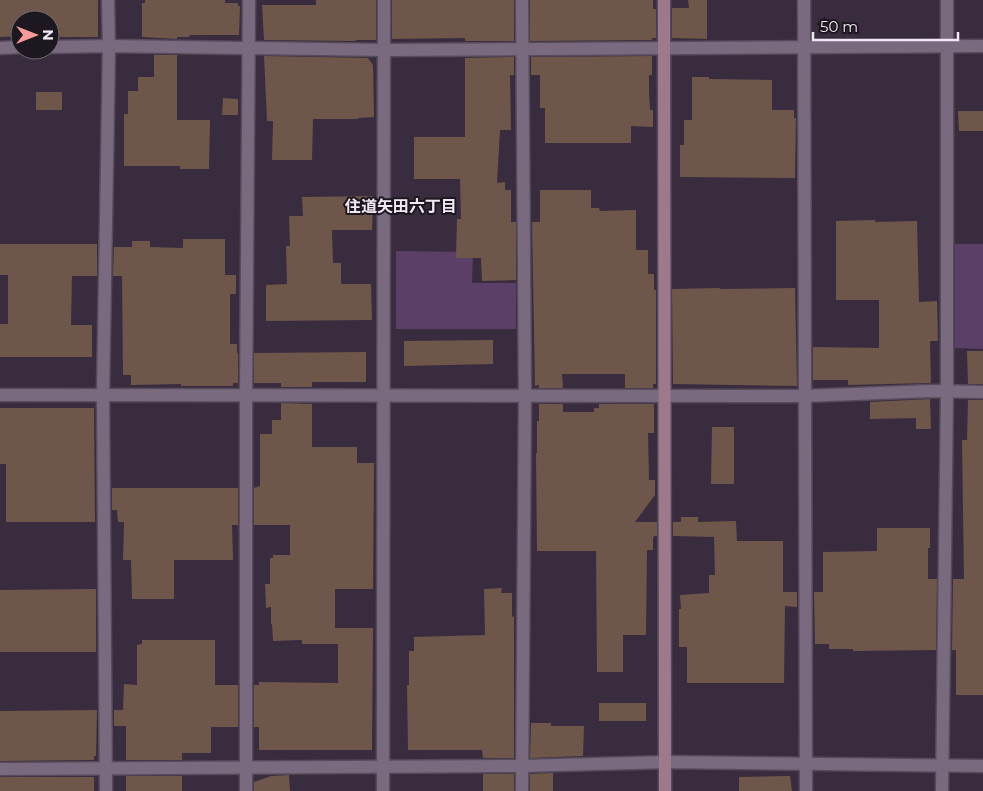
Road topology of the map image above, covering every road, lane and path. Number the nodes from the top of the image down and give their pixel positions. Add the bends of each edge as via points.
1 (108, 0) edge
2 (249, 0) edge
3 (384, 0) edge
4 (522, 0) edge
5 (664, 0) edge
6 (804, 0) edge
7 (947, 0) edge
8 (109, 46) junction
9 (947, 46) junction
10 (983, 46) edge
11 (60, 47) edge
12 (805, 47) junction
13 (249, 48) junction
14 (664, 48) junction
15 (522, 49) junction
16 (385, 50) junction
17 (947, 391) junction
18 (983, 392) edge
19 (103, 394) junction
20 (0, 395) edge
21 (246, 396) junction
22 (385, 396) junction
23 (664, 396) junction
24 (804, 396) junction
25 (524, 397) junction
26 (665, 762) junction
27 (805, 764) junction
28 (942, 765) junction
29 (384, 766) junction
30 (522, 766) junction
31 (983, 766) edge
32 (246, 767) junction
33 (106, 768) junction
34 (0, 769) edge
35 (106, 791) edge
36 (246, 791) edge
37 (384, 791) edge
38 (522, 791) edge
39 (665, 791) edge
40 (806, 791) edge
41 (942, 791) edge

1 - 8 street
2 - 13 street
3 - 16 street
4 - 15 street
5 - 14 street
6 - 12 street
7 - 9 street
8 - 11 street
8 - 13 street
8 - 19 street
9 - 10 street
9 - 12 street
9 - 17 street
12 - 14 street
12 - 24 street
13 - 16 street
13 - 21 street
14 - 15 street
14 - 23 street
15 - 16 street
15 - 25 street
16 - 22 street
17 - 18 street
17 - 24 street
17 - 28 street
19 - 20 street
19 - 21 street
19 - 33 street
21 - 22 street
21 - 32 street
22 - 25 street
22 - 29 street
23 - 24 street
23 - 25 street
23 - 26 street
24 - 27 street
25 - 30 street
26 - 27 street
26 - 30 street
26 - 39 street
27 - 28 street
27 - 40 street
28 - 31 street
28 - 41 street
29 - 30 street
29 - 32 street
29 - 37 street
30 - 38 street
32 - 33 street
32 - 36 street
33 - 34 street
33 - 35 street

